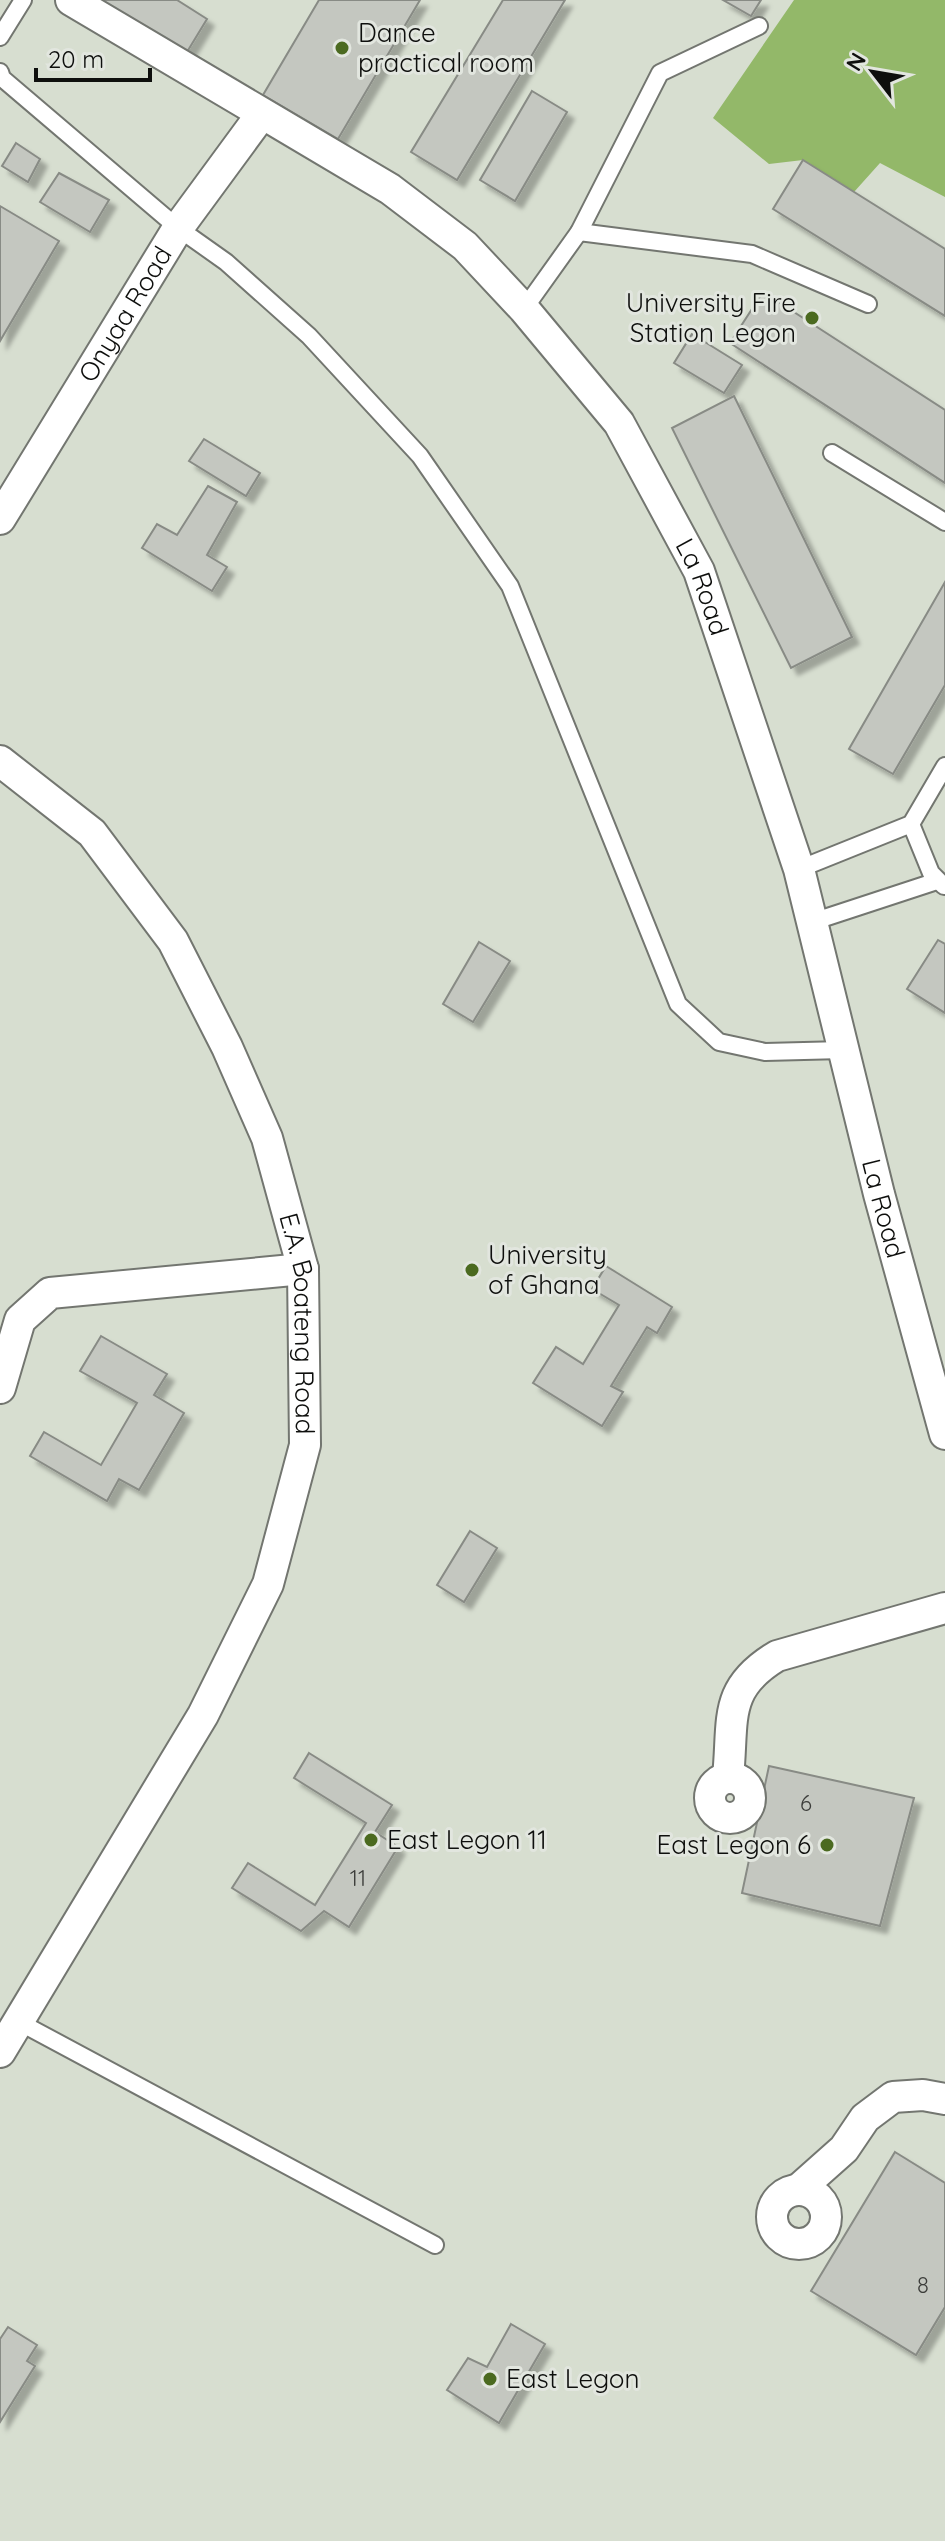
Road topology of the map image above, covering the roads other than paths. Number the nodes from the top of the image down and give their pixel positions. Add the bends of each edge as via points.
1 (23, 0) edge
2 (71, 0) edge
3 (759, 26) dead end
4 (0, 37) edge
5 (0, 72) edge
6 (261, 115) junction
7 (178, 228) junction
8 (579, 232) junction
9 (868, 304) dead end
10 (524, 309) junction
11 (832, 453) dead end
12 (0, 519) edge
13 (945, 522) edge
14 (0, 761) edge
15 (945, 766) edge
16 (911, 824) junction
17 (799, 869) junction
18 (941, 884) edge
19 (812, 922) junction
20 (843, 1050) junction
21 (303, 1269) junction
22 (0, 1388) edge
23 (945, 1434) edge
24 (945, 1608) edge
25 (728, 1777) dead end
26 (19, 2022) junction
27 (0, 2052) edge
28 (945, 2099) edge
29 (799, 2189) dead end
30 (435, 2245) dead end

1 - 4 lane
2 - 6 street, La Road
3 - 8 lane via 660,73
5 - 7 lane
6 - 7 street, Onyaa Road
6 - 10 street, La Road via 390,189 465,246
7 - 12 street, Onyaa Road
7 - 20 lane via 226,262 309,336 420,456 510,586 678,1004 719,1042 765,1052
8 - 9 lane via 752,254
8 - 10 lane
10 - 17 street, La Road via 619,423 699,571
11 - 13 lane
14 - 21 street, E.A. Boateng Road via 92,833 173,941 267,1138
15 - 16 lane
16 - 17 lane
16 - 18 lane
17 - 19 street, La Road
18 - 19 lane
19 - 20 street, La Road
20 - 23 street, La Road
21 - 22 street via 50,1293 20,1320
21 - 26 street, E.A. Boateng Road via 305,1445 268,1584 203,1715
24 - 25 street via 777,1656 758,1667 737,1691
26 - 27 street, E.A. Boateng Road
26 - 30 lane
28 - 29 street via 893,2097 865,2118 844,2149

